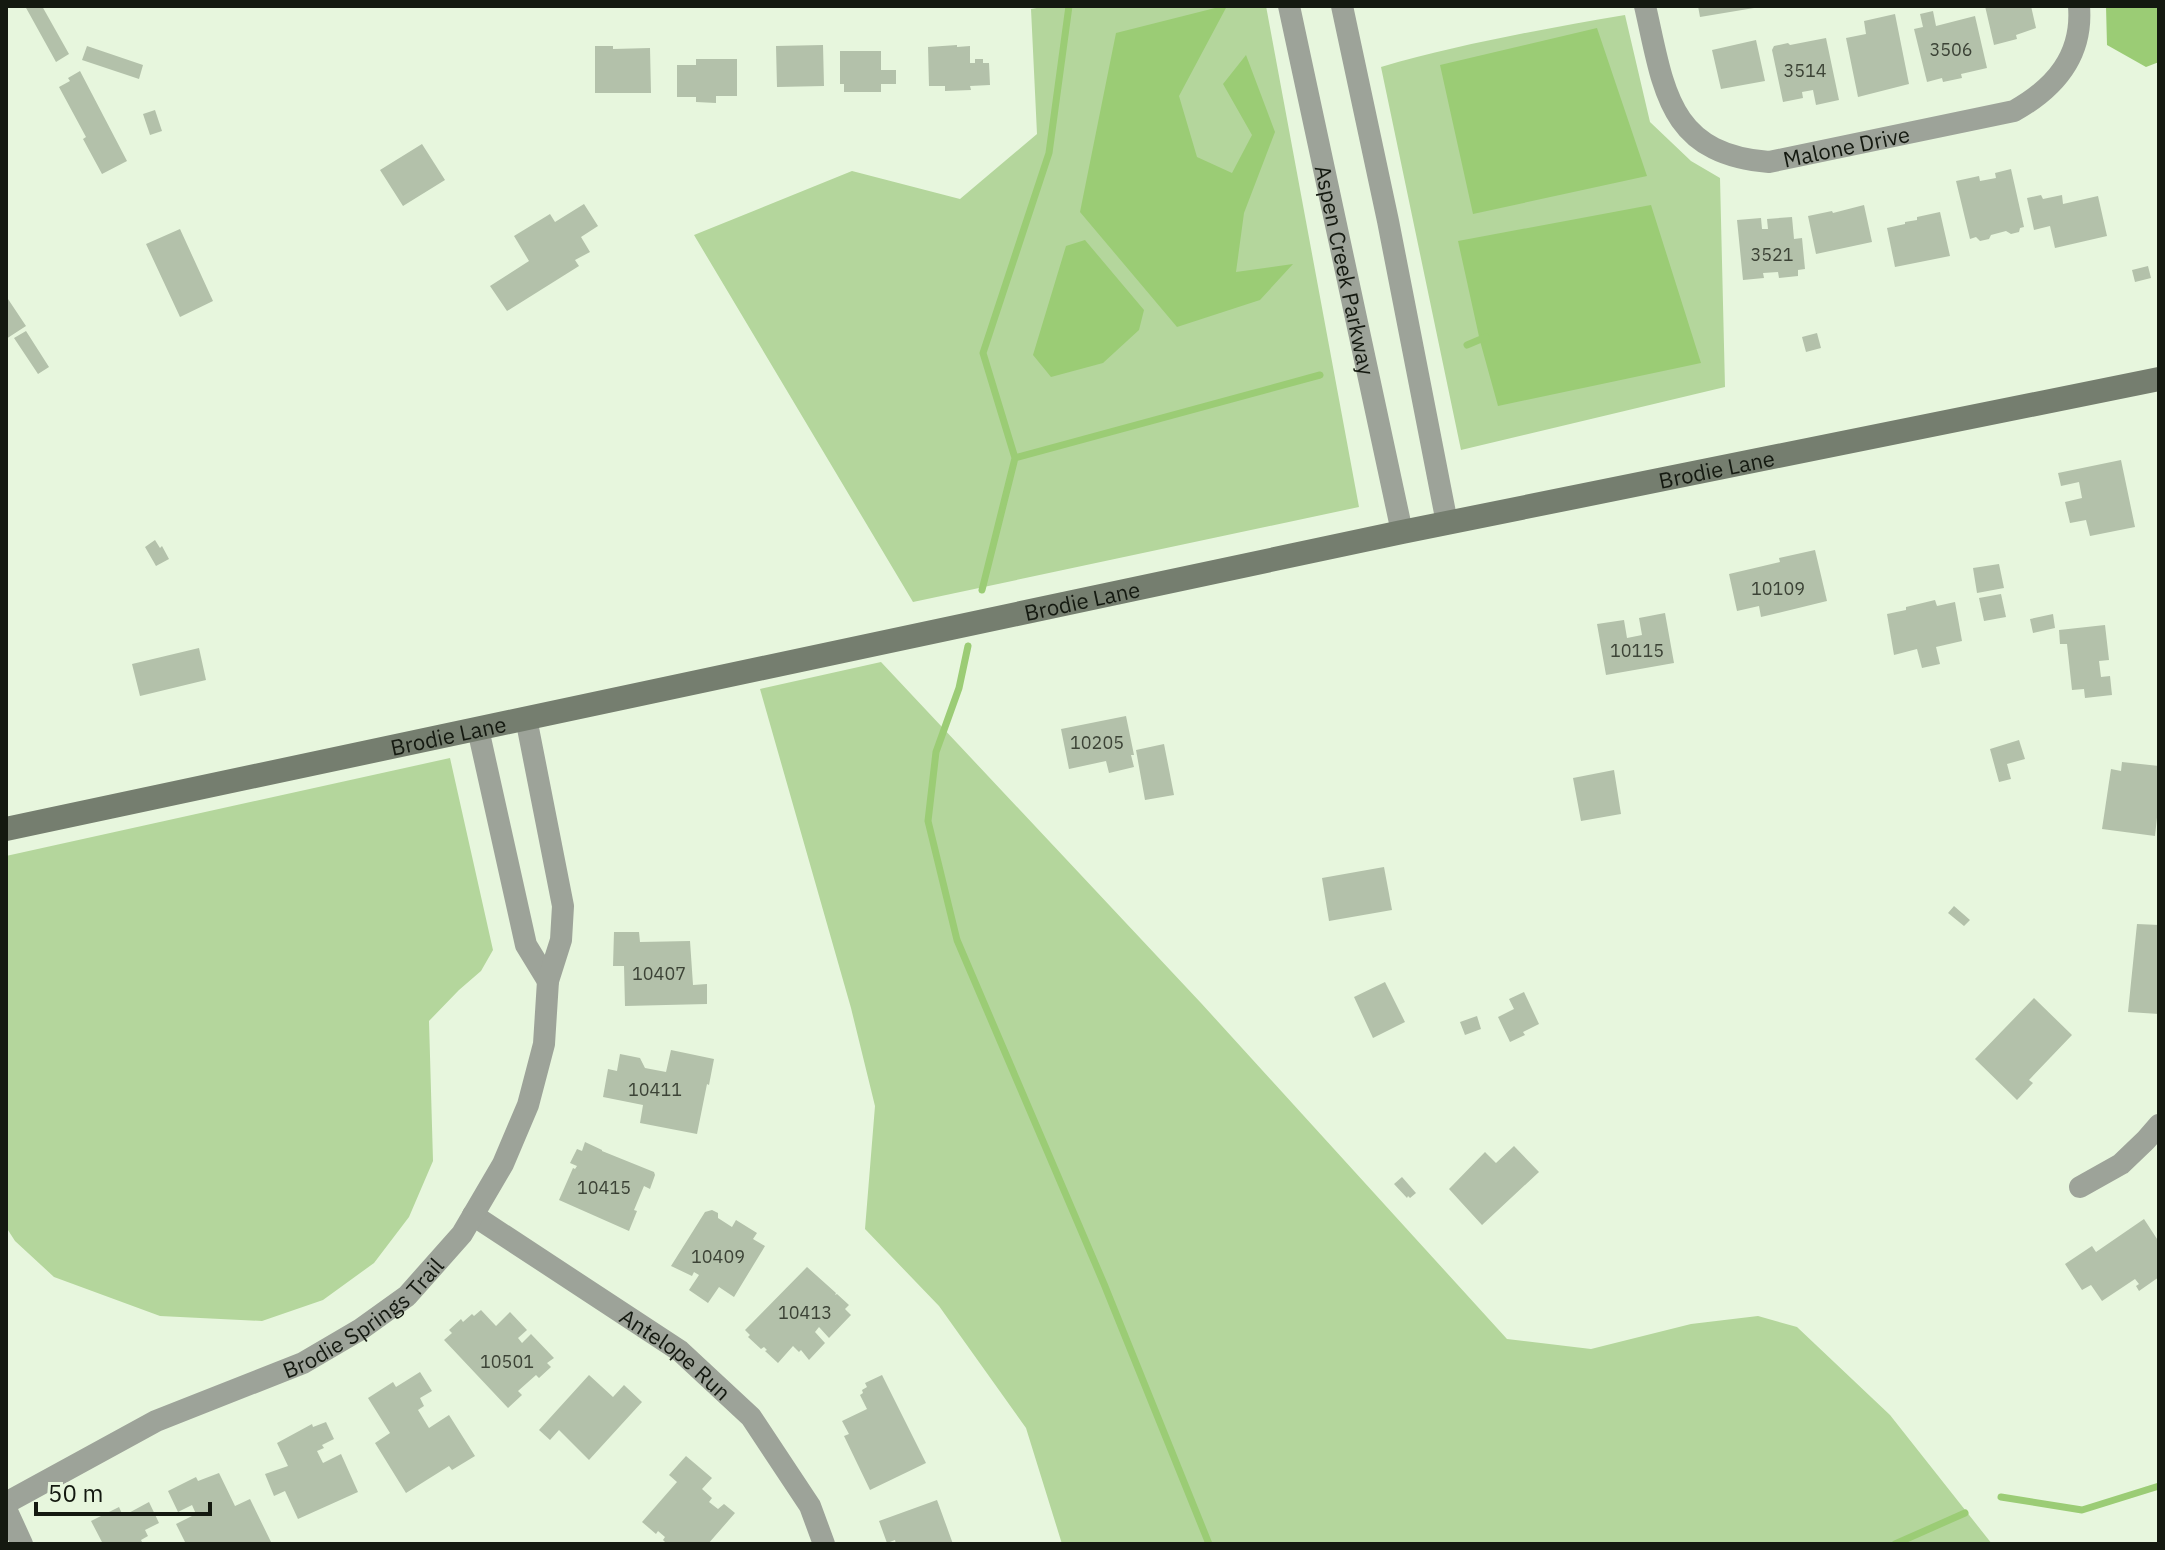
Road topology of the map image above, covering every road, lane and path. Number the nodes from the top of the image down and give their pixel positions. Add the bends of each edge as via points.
1 (1289, 6) edge
2 (1342, 6) edge
3 (1645, 6) edge
4 (2079, 6) edge
5 (2159, 379) edge
6 (1447, 523) junction
7 (1402, 532) junction
8 (526, 718) junction
9 (478, 729) junction
10 (6, 829) edge
11 (548, 981) junction
12 (2159, 1125) edge
13 (2080, 1187) dead end
14 (473, 1215) junction
15 (6, 1506) edge
16 (22, 1544) edge
17 (824, 1544) edge

1 - 7 street, Aspen Creek Parkway
2 - 6 street
3 - 4 street, Malone Drive via 1665,92 1678,117 1721,153 1769,162 2014,111 2057,79 2070,59
5 - 6 main road, Brodie Lane
6 - 7 main road, Brodie Lane
7 - 8 main road, Brodie Lane
8 - 9 main road, Brodie Lane
8 - 11 street, Brodie Springs Trail via 563,906 561,940
9 - 10 main road, Brodie Lane
9 - 11 street via 526,945
11 - 14 street, Brodie Springs Trail via 544,1044 528,1105 503,1164
12 - 13 street via 2121,1164
14 - 15 street, Brodie Springs Trail via 407,1296 361,1329 303,1363 156,1421
14 - 17 street, Antelope Run via 680,1351 751,1417 810,1506
15 - 16 street

